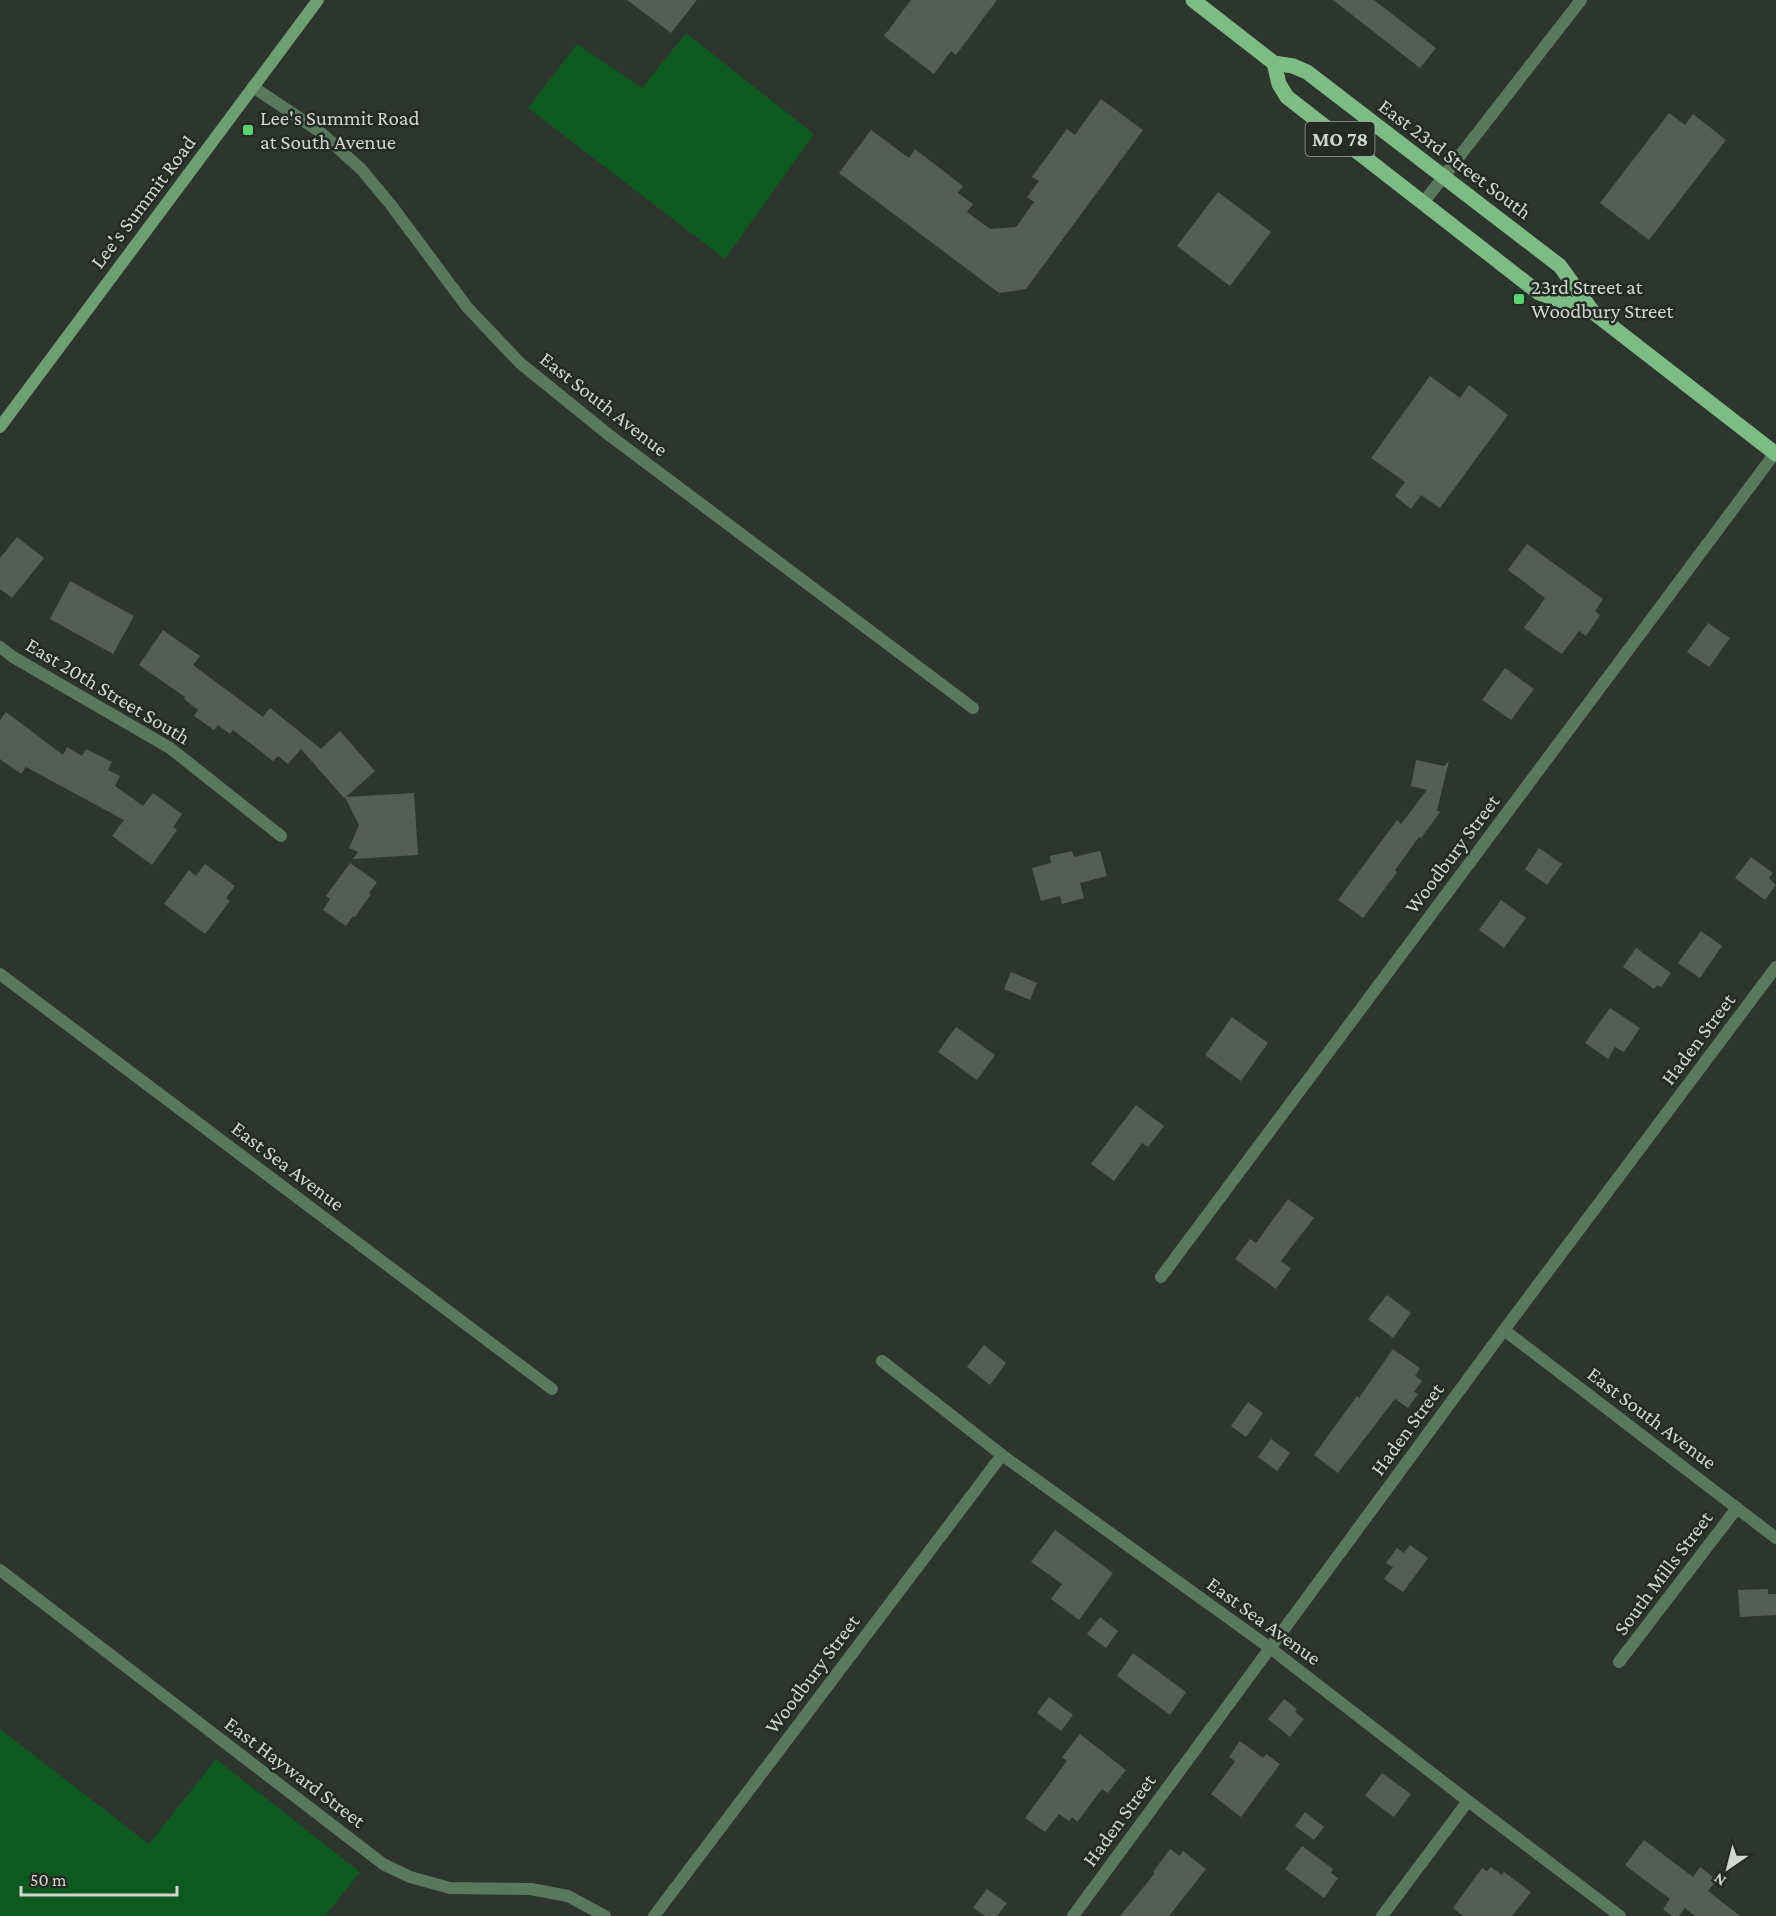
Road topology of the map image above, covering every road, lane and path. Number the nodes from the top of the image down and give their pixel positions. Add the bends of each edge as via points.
1 (318, 0) edge
2 (1193, 0) edge
3 (1581, 0) edge
4 (1274, 63) junction
5 (253, 87) junction
6 (1444, 176) junction
7 (1423, 203) junction
8 (1593, 312) junction
9 (0, 427) edge
10 (1776, 453) edge
11 (0, 647) edge
12 (973, 708) dead end
13 (281, 836) dead end
14 (1776, 967) edge
15 (0, 974) edge
16 (1161, 1278) dead end
17 (1504, 1330) junction
18 (882, 1361) dead end
19 (552, 1389) dead end
20 (1002, 1455) junction
21 (1737, 1508) junction
22 (1776, 1538) edge
23 (0, 1570) edge
24 (1270, 1648) junction
25 (1619, 1662) dead end
26 (1468, 1801) junction
27 (605, 1916) edge
28 (654, 1916) edge
29 (1072, 1916) edge
30 (1382, 1916) edge
31 (1620, 1916) edge

1 - 5 main road, Lee's Summit Road
2 - 4 main road, East 23rd Street South / MO 78
3 - 6 street
4 - 6 main road, East 23rd Street South / MO 78 via 1307,72
4 - 7 main road, East 23rd Street South / MO 78 via 1287,97
5 - 9 main road, Lee's Summit Road
5 - 12 street, East South Avenue via 319,131 361,169 392,204 467,307 520,363 609,435
6 - 7 street
6 - 8 main road, East 23rd Street South / MO 78 via 1560,266
7 - 8 main road, East 23rd Street South / MO 78 via 1539,294
8 - 10 main road, East 23rd Street South / MO 78
10 - 16 street, Woodbury Street
11 - 13 street, East 20th Street South via 170,748
14 - 17 street, Haden Street
15 - 19 street, East Sea Avenue
17 - 21 street, East South Avenue
17 - 24 street, Haden Street
18 - 20 street, East Sea Avenue
20 - 24 street, East Sea Avenue
20 - 28 street, Woodbury Street
21 - 22 street, East South Avenue
21 - 25 street, South Mills Street
23 - 27 street, East Hayward Street via 383,1864 410,1877 450,1888 531,1889 568,1896
24 - 26 street, East Sea Avenue
24 - 29 street, Haden Street
26 - 30 street
26 - 31 street, East Sea Avenue

